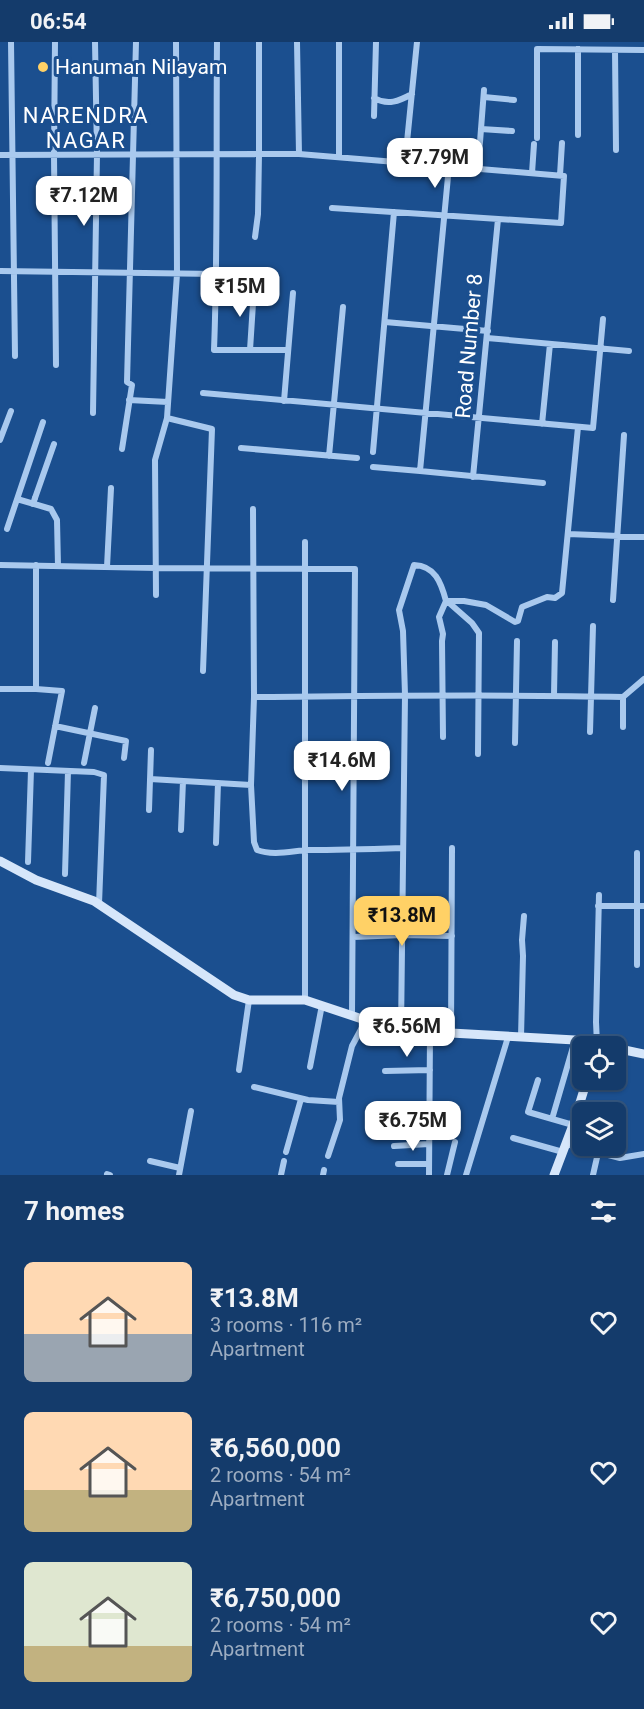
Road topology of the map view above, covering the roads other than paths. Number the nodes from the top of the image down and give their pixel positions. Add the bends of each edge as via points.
1 (11, 42) edge
2 (56, 42) edge
3 (95, 42) edge
4 (136, 42) edge
5 (176, 42) edge
6 (217, 42) edge
7 (259, 42) edge
8 (297, 42) edge
9 (339, 42) edge
10 (376, 42) edge
11 (417, 42) edge
12 (578, 49) junction
13 (615, 50) junction
14 (644, 50) edge
15 (412, 94) junction
16 (374, 99) junction
17 (514, 100) dead end
18 (374, 116) dead end
19 (481, 129) junction
20 (512, 131) dead end
21 (578, 135) dead end
22 (562, 143) dead end
23 (616, 150) dead end
24 (97, 154) junction
25 (134, 154) junction
26 (176, 154) junction
27 (216, 154) junction
28 (259, 154) junction
29 (299, 154) junction
30 (0, 155) edge
31 (13, 155) junction
32 (54, 155) junction
33 (339, 157) junction
34 (405, 162) junction
35 (449, 166) junction
36 (478, 168) junction
37 (531, 173) junction
38 (562, 175) junction
39 (332, 208) dead end
40 (394, 212) junction
41 (444, 215) junction
42 (498, 219) junction
43 (255, 237) dead end
44 (0, 271) edge
45 (15, 271) junction
46 (55, 272) junction
47 (95, 272) junction
48 (130, 273) junction
49 (177, 274) junction
50 (217, 274) junction
51 (242, 277) dead end
52 (254, 288) dead end
53 (293, 292) dead end
54 (343, 307) dead end
55 (603, 320) dead end
56 (385, 322) junction
57 (433, 326) junction
58 (487, 334) junction
59 (550, 344) junction
60 (601, 348) junction
61 (250, 350) junction
62 (288, 350) junction
63 (629, 351) dead end
64 (15, 356) dead end
65 (56, 365) dead end
66 (203, 393) dead end
67 (129, 400) junction
68 (284, 400) junction
69 (168, 402) junction
70 (334, 405) junction
71 (377, 409) junction
72 (11, 411) dead end
73 (93, 412) dead end
74 (424, 413) junction
75 (167, 418) junction
76 (479, 418) junction
77 (43, 422) dead end
78 (542, 424) junction
79 (578, 427) junction
80 (624, 435) dead end
81 (0, 440) edge
82 (54, 444) dead end
83 (241, 448) dead end
84 (122, 449) dead end
85 (373, 452) dead end
86 (329, 456) junction
87 (357, 458) dead end
88 (373, 467) dead end
89 (420, 471) junction
90 (473, 477) junction
91 (543, 483) dead end
92 (111, 488) dead end
93 (17, 499) junction
94 (34, 501) dead end
95 (254, 509) dead end
96 (7, 529) dead end
97 (568, 534) junction
98 (617, 536) junction
99 (644, 537) edge
100 (305, 542) dead end
101 (0, 565) edge
102 (36, 565) junction
103 (58, 566) junction
104 (106, 567) junction
105 (157, 568) junction
106 (206, 568) junction
107 (255, 568) junction
108 (304, 569) junction
109 (156, 595) dead end
110 (613, 600) dead end
111 (446, 601) junction
112 (593, 626) dead end
113 (517, 641) dead end
114 (555, 642) dead end
115 (203, 671) dead end
116 (644, 679) edge
117 (0, 689) edge
118 (36, 689) junction
119 (405, 695) junction
120 (442, 695) junction
121 (554, 695) junction
122 (305, 696) junction
123 (479, 696) junction
124 (516, 696) junction
125 (591, 696) junction
126 (254, 697) junction
127 (623, 697) junction
128 (354, 698) junction
129 (95, 708) dead end
130 (55, 726) junction
131 (623, 727) dead end
132 (590, 732) dead end
133 (90, 733) junction
134 (443, 737) dead end
135 (515, 743) dead end
136 (151, 750) dead end
137 (478, 754) dead end
138 (124, 758) dead end
139 (48, 763) dead end
140 (84, 763) dead end
141 (0, 768) edge
142 (31, 770) junction
143 (68, 771) junction
144 (150, 779) junction
145 (183, 781) junction
146 (218, 783) junction
147 (251, 785) junction
148 (149, 810) dead end
149 (182, 830) dead end
150 (216, 843) dead end
151 (403, 848) junction
152 (452, 849) dead end
153 (305, 850) junction
154 (354, 850) junction
155 (637, 852) dead end
156 (0, 861) edge
157 (28, 862) dead end
158 (65, 874) dead end
159 (599, 895) dead end
160 (99, 904) junction
161 (598, 906) junction
162 (636, 906) junction
163 (644, 906) edge
164 (524, 916) dead end
165 (402, 934) junction
166 (452, 936) junction
167 (353, 937) junction
168 (637, 965) dead end
169 (249, 1000) junction
170 (305, 1000) junction
171 (322, 1005) junction
172 (352, 1015) junction
173 (366, 1020) junction
174 (401, 1032) junction
175 (451, 1032) junction
176 (430, 1034) junction
177 (597, 1036) edge
178 (508, 1037) junction
179 (521, 1037) junction
180 (572, 1040) edge
181 (572, 1050) edge
182 (626, 1050) edge
183 (644, 1054) edge
184 (310, 1067) dead end
185 (239, 1070) dead end
186 (430, 1070) junction
187 (385, 1071) dead end
188 (538, 1080) dead end
189 (254, 1087) dead end
190 (301, 1099) junction
191 (339, 1102) junction
192 (191, 1111) dead end
193 (552, 1119) junction
194 (429, 1122) junction
195 (394, 1124) dead end
196 (572, 1125) edge
197 (572, 1128) edge
198 (513, 1138) dead end
199 (455, 1142) dead end
200 (429, 1144) junction
201 (394, 1146) dead end
202 (564, 1148) junction
203 (572, 1149) edge
204 (286, 1152) dead end
205 (644, 1154) edge
206 (328, 1156) dead end
207 (597, 1156) edge
208 (612, 1156) edge
209 (150, 1161) dead end
210 (284, 1161) dead end
211 (398, 1164) dead end
212 (429, 1164) junction
213 (179, 1172) edge
214 (429, 1174) edge
215 (558, 1174) edge
216 (281, 1175) edge
217 (438, 1175) edge
218 (447, 1175) edge
219 (466, 1175) edge
220 (593, 1175) edge

1 - 31 street
2 - 32 street
3 - 24 street
4 - 25 street
5 - 26 street
6 - 27 street
7 - 28 street
8 - 29 street
9 - 33 street
10 - 16 street
11 - 15 street
12 - 13 street
12 - 21 street
12 - 37 street via 537,49 536,141
13 - 14 street
13 - 23 street
15 - 16 street via 389,103
15 - 34 street
16 - 18 street
17 - 19 street via 484,94
19 - 20 street
19 - 36 street
22 - 38 street
24 - 25 street
24 - 32 street
24 - 47 street
25 - 26 street
25 - 48 street
26 - 27 street
26 - 49 street
27 - 28 street
27 - 50 street
28 - 29 street
28 - 43 street
29 - 33 street
30 - 31 street
31 - 32 street
31 - 45 street
32 - 46 street
33 - 34 street
34 - 35 street
35 - 36 street
35 - 41 street
36 - 37 street
37 - 38 street
38 - 42 street via 561,223
39 - 40 street
40 - 41 street
40 - 56 street
41 - 42 street
41 - 57 street
42 - 58 street, Road Number 8
44 - 45 street
45 - 46 street
45 - 64 street
46 - 47 street
46 - 65 street
47 - 48 street
47 - 73 street
48 - 49 street
48 - 67 street
49 - 50 street
49 - 69 street
50 - 51 street
50 - 61 street via 214,350
52 - 61 street
53 - 62 street
54 - 70 street
55 - 60 street
56 - 57 street
56 - 71 street
57 - 58 street
57 - 74 street
58 - 59 street
58 - 76 street, Road Number 8
59 - 60 street
59 - 78 street
60 - 63 street
60 - 79 street via 594,428
61 - 62 street
62 - 68 street
66 - 68 street
67 - 69 street
67 - 84 street
68 - 70 street
69 - 75 street
70 - 71 street
70 - 86 street
71 - 74 street
71 - 85 street
72 - 81 street
74 - 76 street
74 - 89 street
75 - 105 street via 154,460
75 - 106 street via 212,429
76 - 78 street
76 - 90 street, Road Number 8
77 - 93 street
78 - 79 street
79 - 97 street
80 - 98 street
82 - 94 street
83 - 86 street
86 - 87 street
88 - 89 street
89 - 90 street
90 - 91 street
92 - 104 street
93 - 96 street
93 - 103 street via 51,509 57,520
95 - 107 street
97 - 98 street
97 - 111 street via 562,593 522,607 517,622 486,605
98 - 99 street
98 - 110 street
100 - 108 street
101 - 102 street
102 - 103 street
102 - 118 street
103 - 104 street
104 - 105 street
105 - 106 street
105 - 109 street
106 - 107 street
106 - 115 street
107 - 108 street
107 - 126 street
108 - 122 street
108 - 128 street via 355,569
111 - 119 street via 436,574 414,565 399,610
111 - 120 street via 440,617
111 - 123 street via 479,633
112 - 125 street
113 - 124 street
114 - 121 street
116 - 127 street
117 - 118 street
118 - 130 street via 62,691
119 - 120 street
119 - 128 street
119 - 151 street
120 - 123 street
120 - 134 street
121 - 124 street
121 - 125 street
122 - 126 street
122 - 128 street
122 - 153 street
123 - 124 street
123 - 137 street
124 - 135 street
125 - 127 street
125 - 132 street
126 - 147 street
127 - 131 street
128 - 154 street
129 - 133 street
130 - 133 street
130 - 139 street
133 - 138 street via 126,741
133 - 140 street
136 - 144 street
141 - 142 street
142 - 143 street
142 - 157 street
143 - 158 street
143 - 160 street via 104,775
144 - 145 street
144 - 148 street
145 - 146 street
145 - 149 street
146 - 147 street
146 - 150 street
147 - 153 street via 257,850
151 - 154 street
151 - 165 street
152 - 166 street
153 - 154 street
153 - 170 street
154 - 167 street
155 - 162 street
156 - 160 street via 36,880
159 - 161 street
160 - 169 street via 234,995
161 - 162 street
161 - 177 street
162 - 163 street
162 - 168 street
164 - 179 street
165 - 166 street
165 - 167 street
165 - 174 street
166 - 175 street
167 - 172 street
169 - 170 street
169 - 185 street
170 - 171 street
171 - 172 street
171 - 184 street
172 - 173 street
173 - 174 street
173 - 191 street via 352,1046
174 - 176 street
175 - 176 street
175 - 178 street
176 - 186 street
178 - 179 street
178 - 219 street
179 - 180 street
181 - 193 street
182 - 183 street
186 - 187 street
186 - 194 street
188 - 193 street via 528,1112
189 - 190 street
190 - 191 street
190 - 204 street
191 - 206 street via 340,1120
192 - 213 street
193 - 196 street
194 - 195 street
194 - 200 street
197 - 202 street
198 - 202 street
199 - 218 street
200 - 201 street
200 - 212 street
202 - 203 street
202 - 215 street
205 - 208 street
207 - 220 street
209 - 213 street
210 - 216 street
211 - 212 street
212 - 214 street
214 - 217 street

